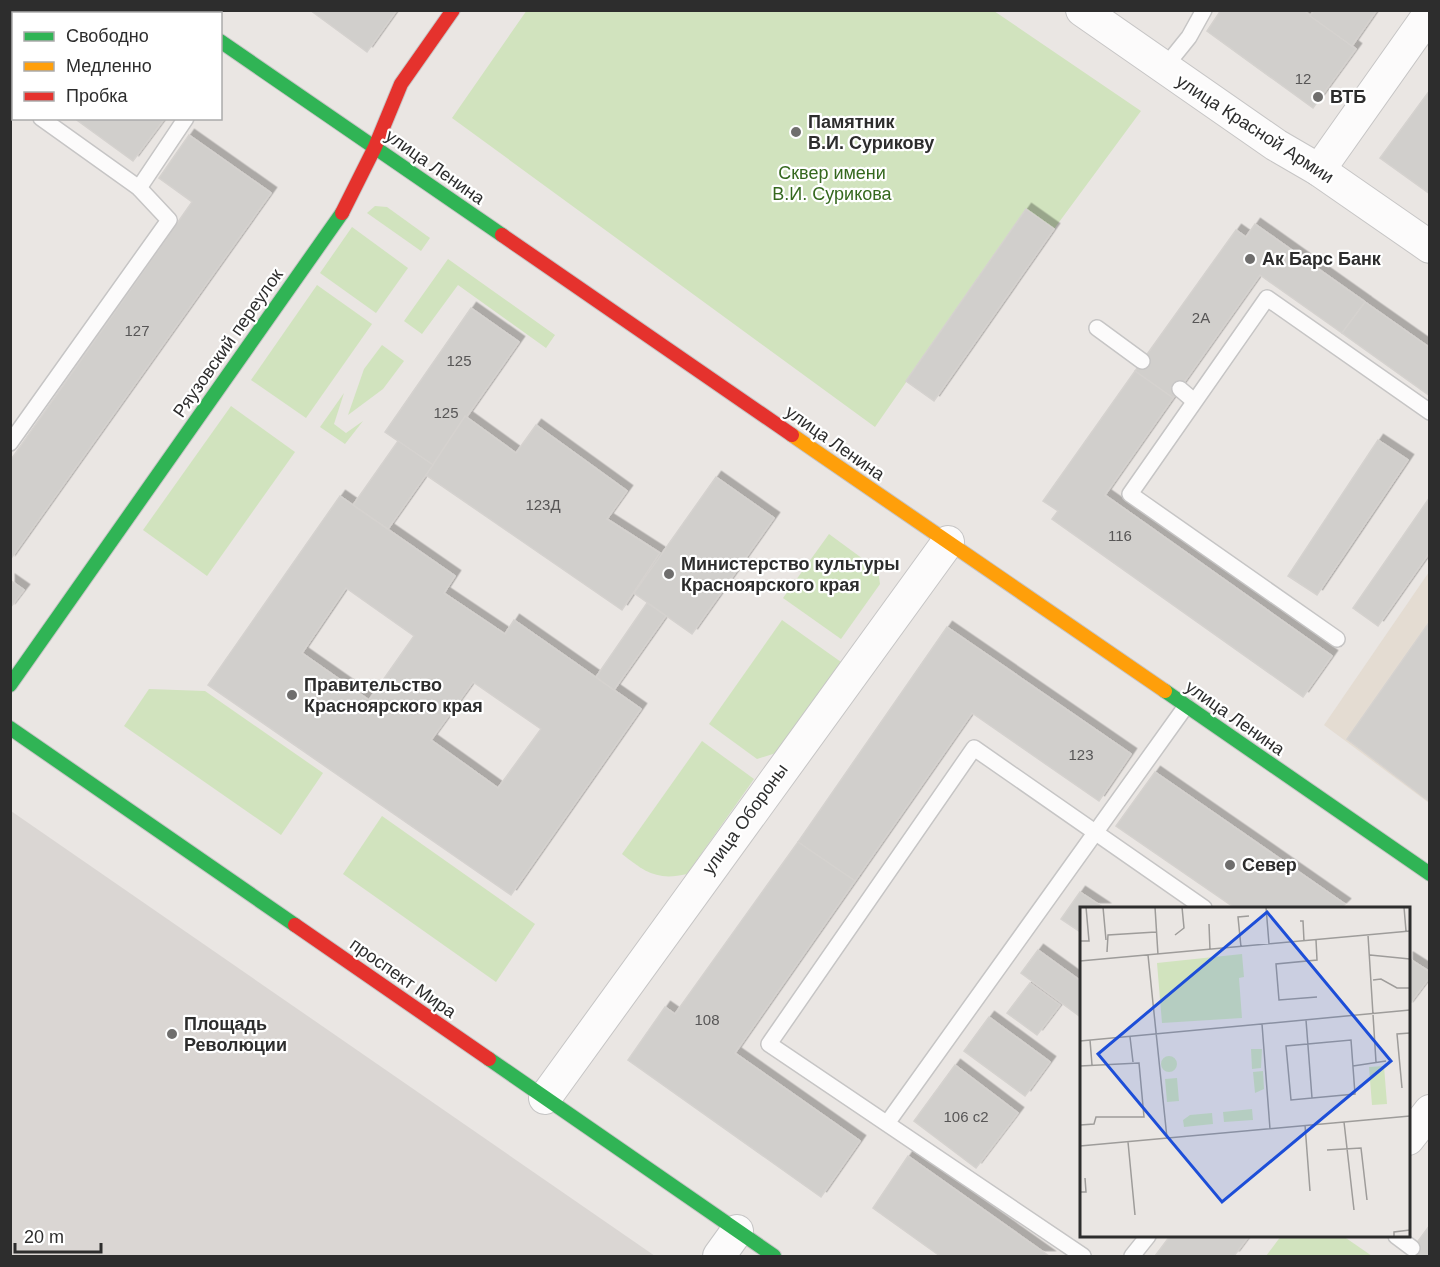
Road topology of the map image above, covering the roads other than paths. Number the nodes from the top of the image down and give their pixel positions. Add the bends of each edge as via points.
1 (453, 10) edge
2 (1082, 10) edge
3 (1204, 10) edge
4 (1430, 13) edge
5 (227, 49) edge
6 (1164, 68) junction
7 (44, 120) edge
8 (185, 120) edge
9 (375, 147) junction
10 (1319, 170) junction
11 (139, 188) junction
12 (1430, 247) edge
13 (1097, 328) dead end
14 (1142, 361) dead end
15 (1180, 389) dead end
16 (1194, 400) junction
17 (1430, 412) edge
18 (10, 443) edge
19 (948, 542) junction
20 (1337, 639) dead end
21 (10, 685) edge
22 (1186, 706) junction
23 (10, 728) edge
24 (1095, 833) junction
25 (1430, 874) edge
26 (1201, 907) edge
27 (545, 1098) junction
28 (1430, 1111) edge
29 (888, 1122) junction
30 (1410, 1136) edge
31 (737, 1231) junction
32 (1147, 1237) edge
33 (1397, 1237) edge
34 (1412, 1248) dead end
35 (719, 1257) edge
36 (774, 1257) edge
37 (1083, 1257) edge
38 (1132, 1257) edge

1 - 9 main road, Ряузовский переулок via 401,84
2 - 6 street, улица Красной Армии
3 - 6 lane
4 - 10 street
5 - 9 main road, улица Ленина
6 - 10 street, улица Красной Армии
7 - 11 lane
8 - 11 lane
9 - 19 main road, улица Ленина
9 - 21 main road, Ряузовский переулок via 345,209
10 - 12 street, улица Красной Армии
11 - 18 lane via 169,220
13 - 14 lane
15 - 16 lane
16 - 17 lane via 1267,298
16 - 20 lane via 1130,494
19 - 22 main road, улица Ленина
19 - 27 street, улица Обороны
22 - 24 lane
22 - 25 main road, улица Ленина
23 - 27 main road, проспект Мира
24 - 26 lane
24 - 29 lane
24 - 29 lane via 974,748 769,1044
27 - 31 main road, проспект Мира
28 - 30 street
29 - 37 lane
31 - 35 street
31 - 36 main road, проспект Мира
32 - 38 lane
33 - 34 lane

